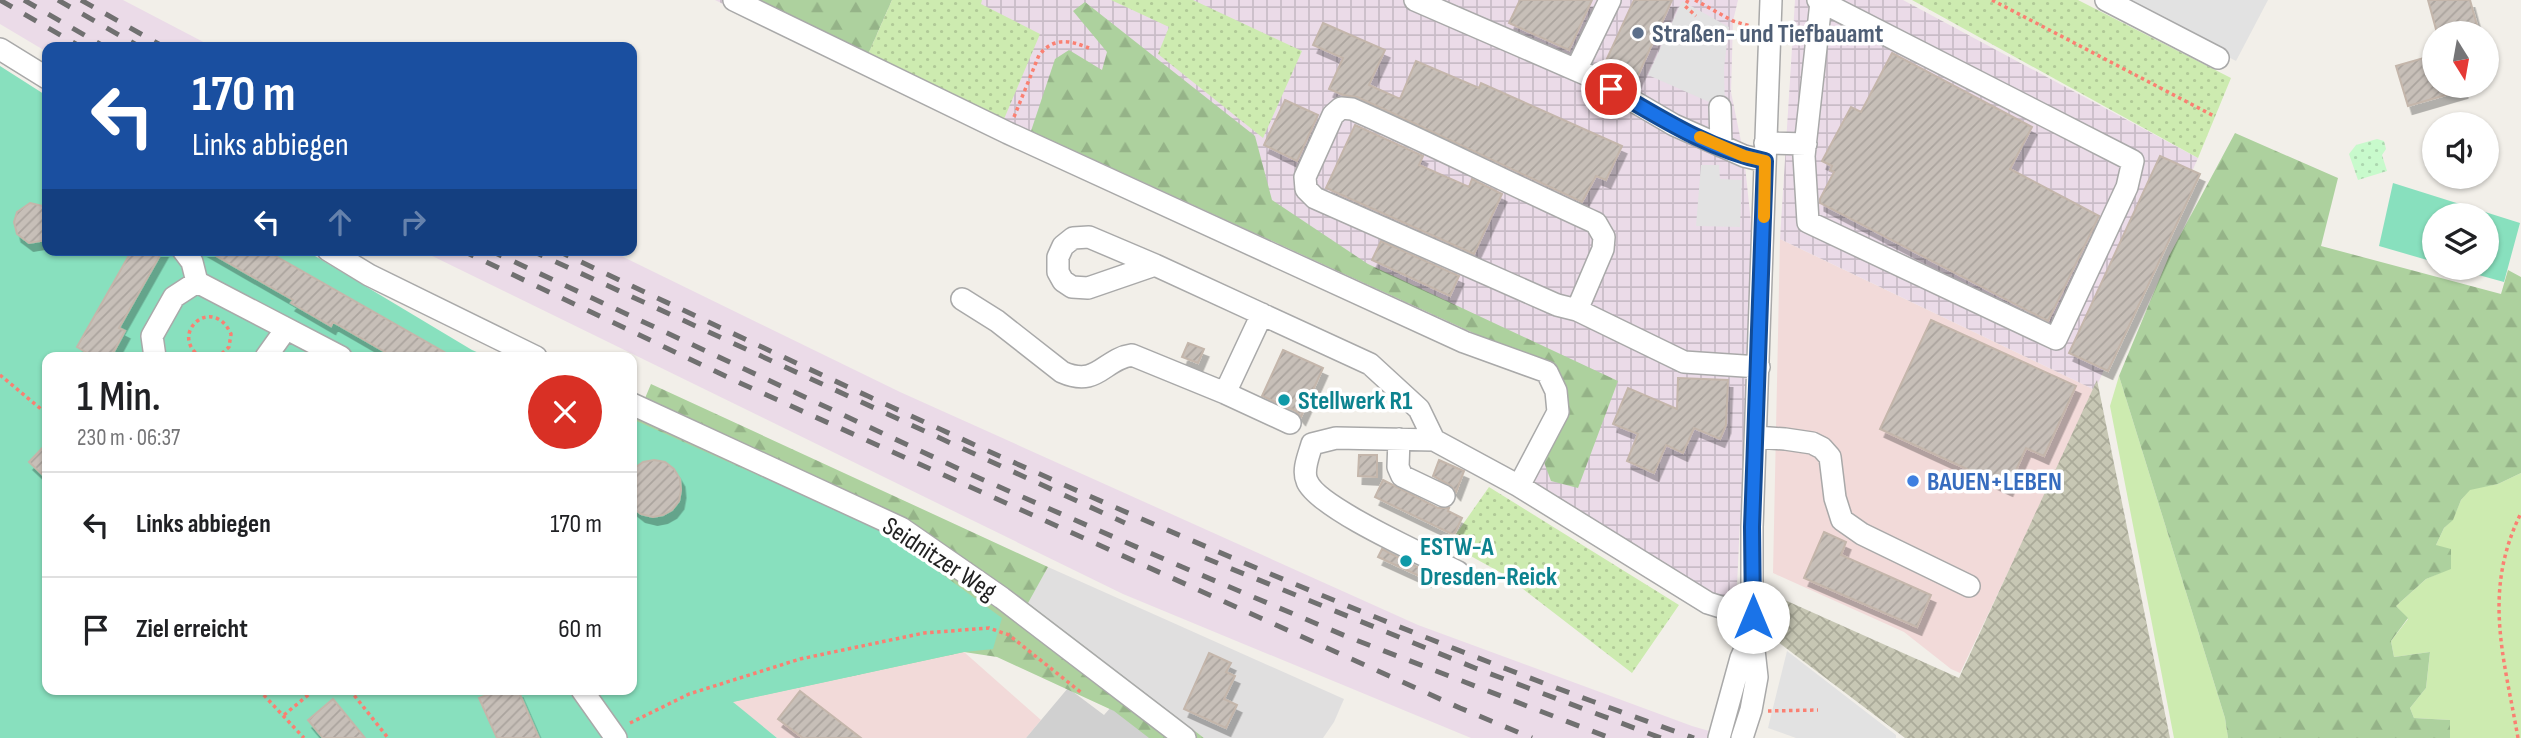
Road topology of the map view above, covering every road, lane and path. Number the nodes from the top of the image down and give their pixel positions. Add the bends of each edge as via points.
1 (734, 0) edge
2 (1415, 0) edge
3 (1611, 0) edge
4 (1688, 0) edge
5 (1695, 0) edge
6 (1771, 0) edge
7 (1992, 0) edge
8 (2106, 0) edge
9 (1820, 1) edge
10 (1449, 7) edge
11 (1696, 16) dead end
12 (1770, 33) junction
13 (1089, 48) dead end
14 (0, 49) edge
15 (2218, 58) dead end
16 (1576, 70) junction
17 (42, 75) edge
18 (1720, 107) dead end
19 (2214, 116) dead end
20 (1008, 133) junction
21 (1806, 144) junction
22 (1721, 146) junction
23 (1765, 152) junction
24 (188, 256) edge
25 (338, 256) edge
26 (1155, 265) dead end
27 (197, 282) junction
28 (962, 299) dead end
29 (1577, 310) junction
30 (1262, 314) junction
31 (286, 329) junction
32 (154, 352) edge
33 (196, 352) edge
34 (224, 352) edge
35 (270, 352) edge
36 (331, 352) edge
37 (526, 352) edge
38 (1759, 367) junction
39 (0, 374) edge
40 (1224, 393) junction
41 (637, 406) edge
42 (42, 410) edge
43 (1290, 423) dead end
44 (1756, 437) junction
45 (1399, 439) junction
46 (1434, 440) junction
47 (1519, 486) junction
48 (1444, 496) dead end
49 (2521, 513) edge
50 (1458, 572) dead end
51 (1969, 586) dead end
52 (1753, 625) junction
53 (1083, 694) dead end
54 (264, 695) edge
55 (308, 695) edge
56 (354, 695) edge
57 (586, 695) edge
58 (1818, 710) dead end
59 (1771, 711) dead end
60 (284, 715) junction
61 (614, 735) edge
62 (304, 738) edge
63 (388, 738) edge
64 (1185, 738) edge
65 (1718, 738) edge
66 (1742, 738) edge
67 (2518, 738) edge

1 - 20 street
2 - 10 street
3 - 16 street
4 - 11 path via 1685,6
5 - 12 path via 1733,21
6 - 12 street
7 - 19 path
8 - 15 street
9 - 21 street
9 - 21 street via 2133,161 2127,187 2056,339 1808,222
10 - 16 street
12 - 23 street
13 - 20 path via 1069,40 1056,41 1038,55
14 - 17 street
16 - 22 street
18 - 22 street
20 - 47 street via 1464,342 1547,372 1556,391 1558,412
21 - 23 street
22 - 23 street via 1744,156
23 - 38 street
24 - 27 street
25 - 37 street
26 - 30 street
27 - 31 street
27 - 32 street via 174,297 152,336
28 - 40 street via 1071,376 1096,374 1132,355
29 - 29 street via 1603,249 1604,237 1595,223 1352,110 1341,108 1333,115 1305,177 1306,189 1315,198
29 - 38 street via 1684,362
30 - 40 street
30 - 46 street via 1370,364 1419,409
31 - 35 street
31 - 36 street
33 - 34 path via 188,337 191,326 212,316 222,320 231,334
38 - 44 street
39 - 42 path
40 - 43 street
41 - 64 street, Seidnitzer Weg via 901,528 1002,598
44 - 51 street via 1822,448 1830,457 1843,520 1861,534
44 - 52 street
45 - 46 street
45 - 48 street via 1402,476
45 - 50 street via 1336,438 1312,444 1305,467 1307,482 1324,502
46 - 47 street
47 - 52 street via 1708,603
49 - 67 path via 2504,557 2498,608
52 - 65 street
52 - 66 street via 1757,677
53 - 61 path via 1009,635 989,628 924,633 787,663 690,694
54 - 60 path
55 - 60 path
56 - 63 path
57 - 61 street
58 - 59 path
60 - 62 path

